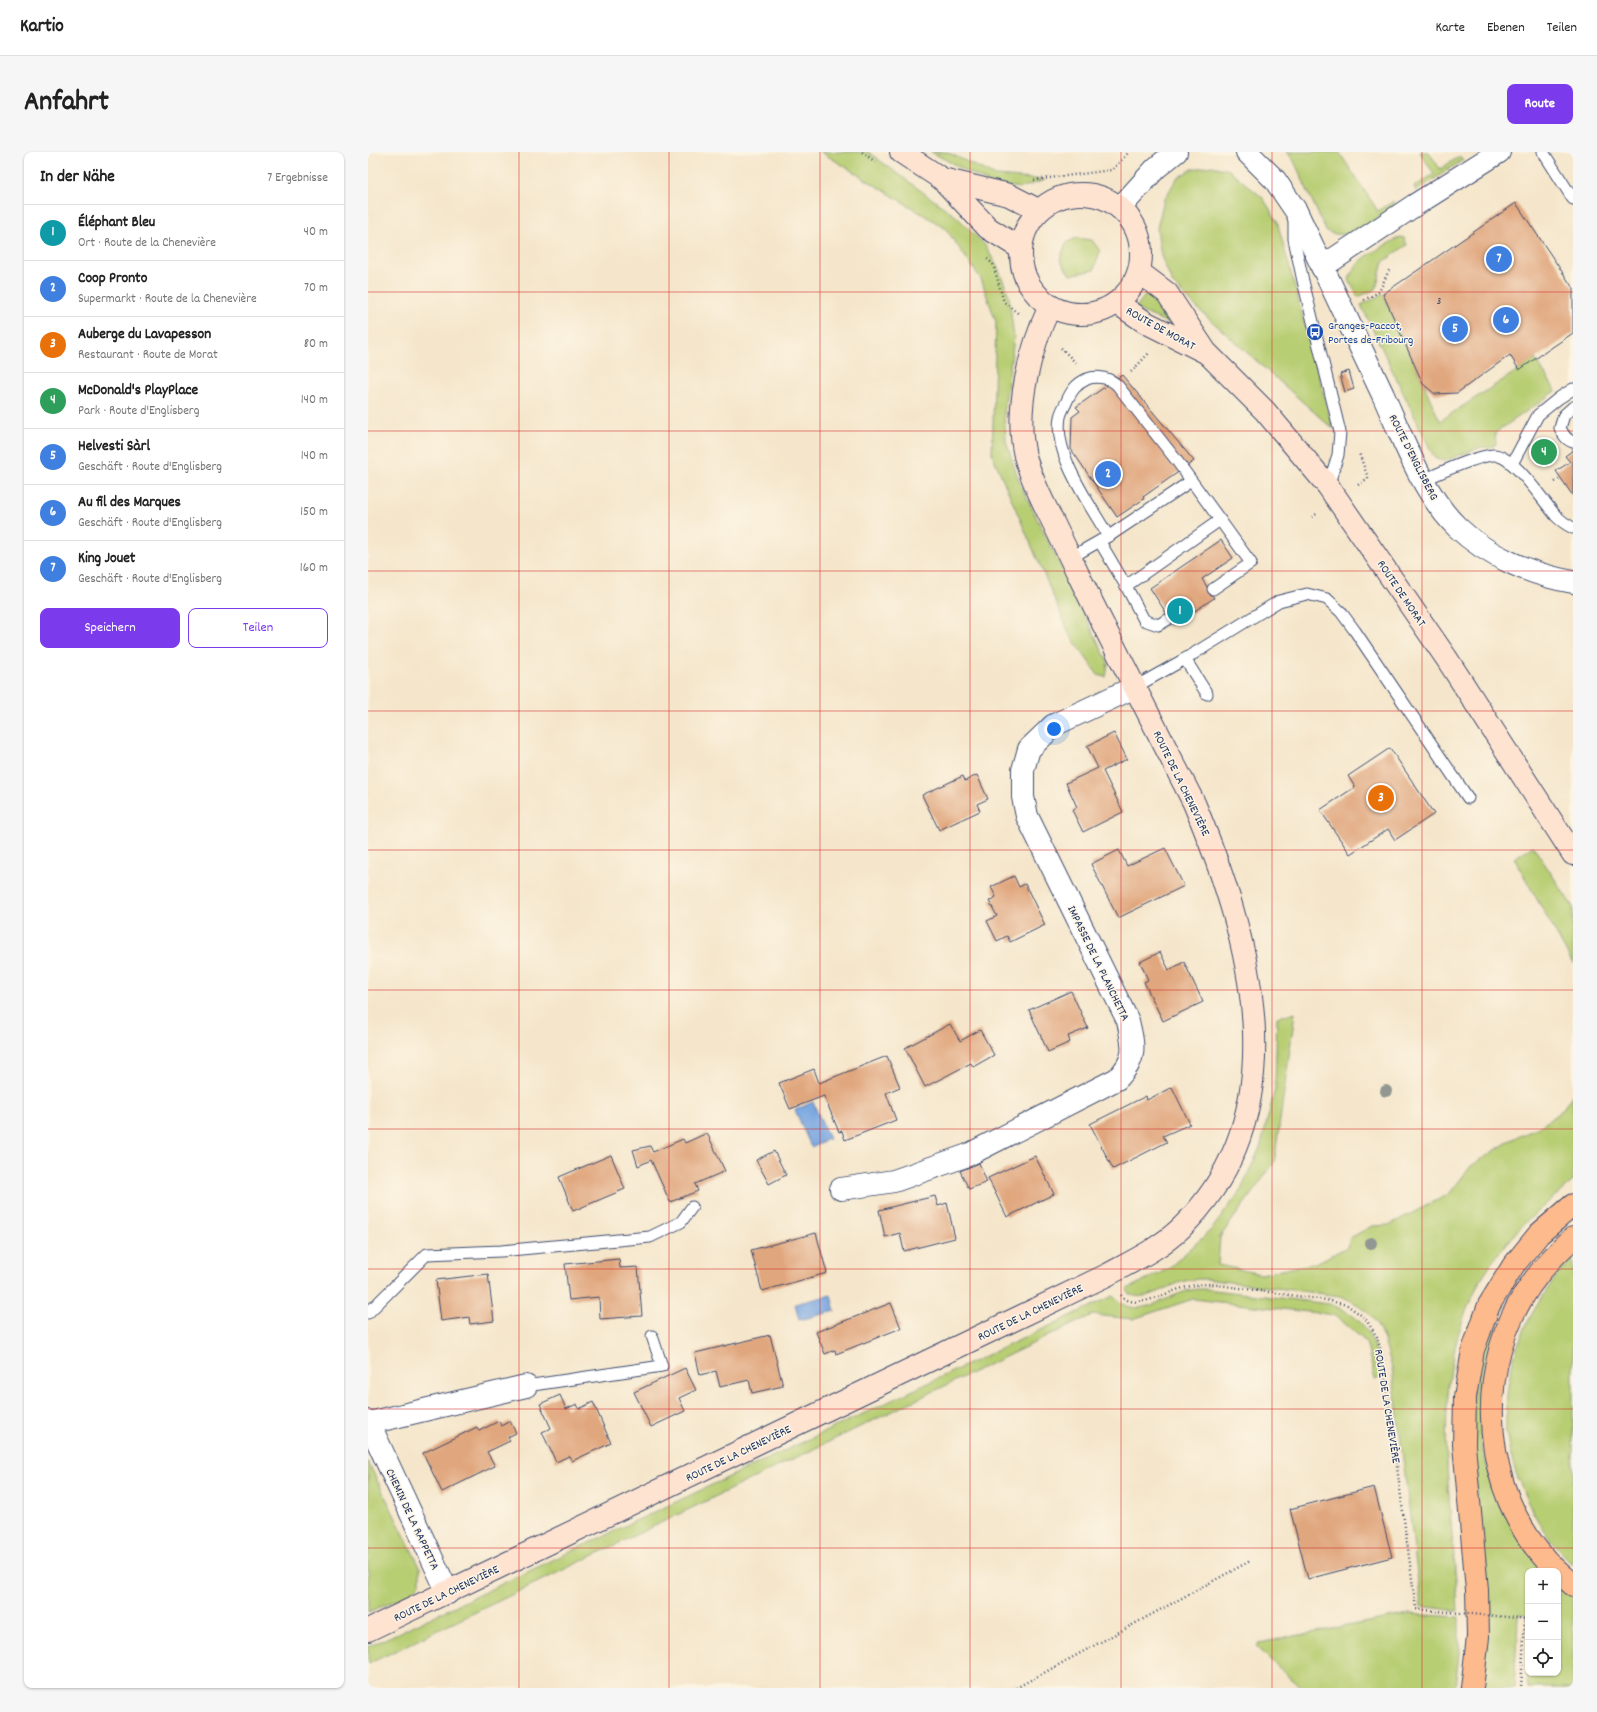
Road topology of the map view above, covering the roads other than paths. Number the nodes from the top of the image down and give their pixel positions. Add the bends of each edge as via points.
1 (901, 152) edge
2 (1176, 152) edge
3 (1247, 152) edge
4 (1499, 152) edge
5 (1543, 152) edge
6 (942, 179) junction
7 (1573, 199) edge
8 (1120, 208) junction
9 (1038, 210) junction
10 (1296, 211) junction
11 (1020, 248) junction
12 (1322, 267) junction
13 (1139, 272) junction
14 (1117, 303) junction
15 (1050, 306) junction
16 (1206, 352) junction
17 (1573, 389) edge
18 (1573, 407) edge
19 (1573, 442) edge
20 (1512, 464) junction
21 (1191, 480) junction
22 (1423, 480) junction
23 (1328, 486) junction
24 (1220, 520) junction
25 (1573, 528) edge
26 (1104, 539) junction
27 (1070, 558) junction
28 (1573, 582) edge
29 (1126, 586) junction
30 (1213, 590) dead end
31 (1167, 620) dead end
32 (1185, 660) junction
33 (1135, 687) junction
34 (1207, 694) dead end
35 (1468, 798) dead end
36 (1573, 854) edge
37 (841, 1189) dead end
38 (1573, 1205) edge
39 (692, 1207) dead end
40 (1573, 1238) edge
41 (368, 1313) edge
42 (652, 1336) dead end
43 (526, 1386) joint
44 (369, 1422) edge
45 (1554, 1568) edge
46 (1561, 1574) edge
47 (1573, 1585) edge
48 (448, 1593) junction
49 (368, 1630) edge
50 (1472, 1688) edge

1 - 6 street
2 - 8 street via 1156,168
3 - 10 street, ROUTE D'ENGLISBERG via 1275,180
4 - 12 street
5 - 7 lane
6 - 9 street via 1009,195
6 - 11 street via 988,228
8 - 9 street, ROUTE DE MORAT via 1105,198 1088,194 1070,194 1053,200
8 - 13 street, ROUTE DE MORAT via 1132,221 1139,236 1142,254
9 - 11 street, ROUTE DE MORAT via 1029,222
10 - 12 street, ROUTE D'ENGLISBERG
10 - 23 lane via 1293,222 1294,239 1340,432 1338,455
11 - 15 street, ROUTE DE MORAT via 1024,276 1030,288
12 - 22 street, ROUTE D'ENGLISBERG
13 - 14 street, ROUTE DE MORAT via 1131,289
13 - 16 street, ROUTE DE MORAT via 1167,293
14 - 15 street, ROUTE DE MORAT via 1102,311 1084,314 1066,313
14 - 16 street, ROUTE DE MORAT via 1145,322
15 - 27 street, ROUTE DE LA CHENEVIÈRE via 1038,331 1031,356 1023,399 1022,425 1025,455 1033,480
16 - 23 street, ROUTE DE MORAT via 1265,411
17 - 20 lane via 1538,415
18 - 19 lane via 1564,415 1560,428 1569,441
20 - 22 lane via 1500,456 1493,455
20 - 25 lane via 1557,517
21 - 24 lane
21 - 26 lane
21 - 26 lane via 1115,383 1093,377 1078,384 1060,417 1060,441 1065,461
22 - 28 street, ROUTE D'ENGLISBERG via 1456,527 1490,552 1532,571
23 - 36 street, ROUTE DE MORAT via 1446,659
24 - 29 lane
24 - 30 lane via 1251,563
26 - 27 lane
26 - 29 lane
27 - 33 street, ROUTE DE LA CHENEVIÈRE
29 - 31 lane via 1144,620 1158,625
32 - 33 lane
32 - 34 lane
32 - 35 lane via 1279,601 1307,594 1327,599 1355,631
33 - 37 street, IMPASSE DE LA PLANCHETTA via 1054,726 1029,749 1023,770 1023,797 1027,816 1128,1021 1133,1040 1133,1056 1126,1070 1117,1079 968,1155 894,1181
33 - 48 street, ROUTE DE LA CHENEVIÈRE via 1194,802 1212,844 1246,957 1254,1014 1255,1050 1252,1085 1242,1127 1230,1158 1201,1206 1180,1229 1151,1252 1107,1275
38 - 50 highway via 1539,1234 1513,1266 1489,1305 1473,1350 1465,1397 1464,1445 1477,1590 1478,1637
39 - 41 lane via 681,1222 650,1237 501,1251 427,1254
40 - 45 highway via 1532,1282 1512,1318 1499,1355 1492,1397 1493,1441 1503,1487 1522,1526 1546,1561
42 - 43 lane via 662,1366
43 - 44 street, CHEMIN DE LA RAPPETTA
44 - 48 street, CHEMIN DE LA RAPPETTA
46 - 47 highway
48 - 49 street, ROUTE DE LA CHENEVIÈRE

